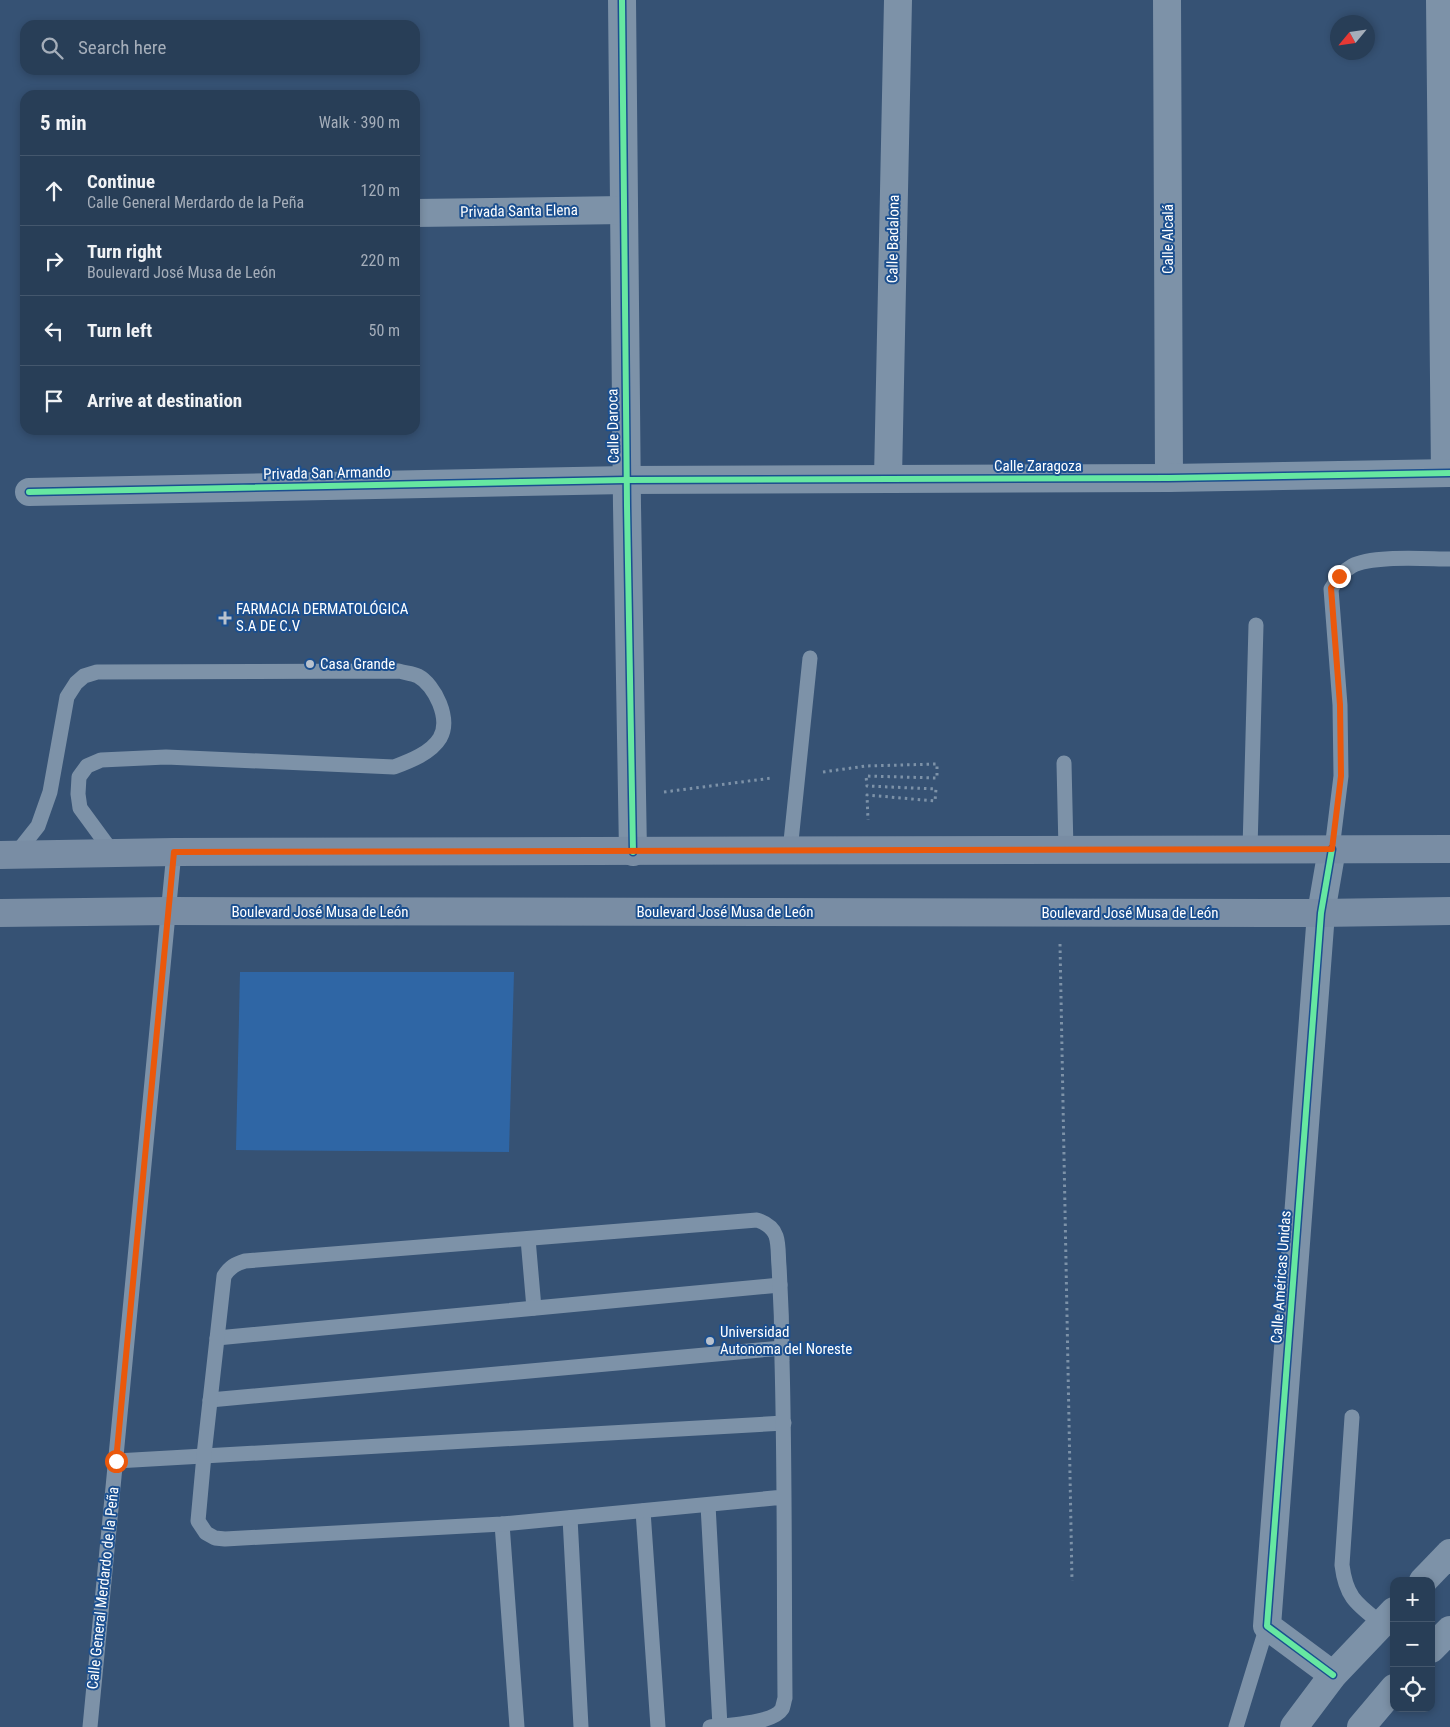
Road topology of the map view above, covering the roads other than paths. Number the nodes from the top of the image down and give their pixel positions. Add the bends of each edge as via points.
1 (622, 0) edge
2 (898, 0) edge
3 (1167, 0) edge
4 (1440, 0) edge
5 (623, 210) junction
6 (420, 212) edge
7 (1447, 473) edge
8 (888, 478) junction
9 (1169, 478) junction
10 (626, 480) junction
11 (29, 492) dead end
12 (1450, 558) edge
13 (1256, 625) dead end
14 (810, 658) dead end
15 (1064, 763) dead end
16 (1450, 848) edge
17 (1250, 849) junction
18 (1332, 849) junction
19 (1066, 850) junction
20 (790, 851) junction
21 (174, 852) junction
22 (633, 852) junction
23 (113, 854) junction
24 (8, 855) edge
25 (170, 911) junction
26 (1450, 911) edge
27 (0, 913) edge
28 (1321, 913) junction
29 (528, 1238) junction
30 (780, 1285) junction
31 (534, 1308) junction
32 (217, 1338) junction
33 (782, 1348) junction
34 (210, 1400) junction
35 (1352, 1417) dead end
36 (784, 1423) junction
37 (204, 1455) junction
38 (116, 1461) junction
39 (784, 1497) junction
40 (708, 1504) junction
41 (643, 1511) junction
42 (570, 1518) junction
43 (502, 1524) junction
44 (1450, 1553) edge
45 (1427, 1577) edge
46 (1388, 1618) edge
47 (1267, 1626) junction
48 (1450, 1630) edge
49 (1435, 1645) edge
50 (1333, 1675) junction
51 (1390, 1693) edge
52 (715, 1726) edge
53 (90, 1727) edge
54 (517, 1727) edge
55 (581, 1727) edge
56 (658, 1727) edge
57 (1236, 1727) edge
58 (1294, 1727) edge
59 (1361, 1727) edge

1 - 5 street, Calle Daroca
2 - 8 street, Calle Badalona
3 - 9 street, Calle Alcalá
4 - 7 street
5 - 6 street, Privada Santa Elena
5 - 10 street, Calle Daroca
7 - 9 street, Calle Zaragoza
8 - 9 street, Calle Zaragoza
8 - 10 street, Calle Zaragoza
10 - 11 street, Privada San Armando
10 - 22 street, Calle Daroca
12 - 18 lane via 1368,560 1352,566 1331,588 1340,705 1341,776
13 - 17 lane
14 - 20 lane
15 - 19 lane
16 - 18 main road
17 - 18 main road
17 - 19 main road
18 - 28 street, Calle Américas Unidas
19 - 20 main road
20 - 22 main road
21 - 22 main road
21 - 23 main road
21 - 25 lane, Calle General Merdardo de la Peña
23 - 24 main road
23 - 24 lane via 80,808 79,777 87,766 102,760 166,757 394,767 412,760 441,737 444,720 436,693 418,676 399,671 98,672 84,676 67,697 50,792 38,826
25 - 27 main road, Boulevard José Musa de León
25 - 28 main road, Boulevard José Musa de León
25 - 38 lane, Calle General Merdardo de la Peña
26 - 28 main road, Boulevard José Musa de León
28 - 47 street, Calle Américas Unidas
29 - 30 lane via 757,1220 766,1223 776,1238
29 - 31 lane
29 - 32 lane via 234,1264 224,1276
30 - 31 lane
30 - 33 lane
31 - 32 lane
32 - 34 lane
33 - 34 lane
33 - 36 lane
34 - 37 lane
35 - 46 lane via 1342,1565 1344,1582 1357,1604
36 - 37 lane
36 - 39 lane
37 - 38 lane
37 - 43 lane via 198,1521 206,1533 215,1538
38 - 53 lane, Calle General Merdardo de la Peña
39 - 40 lane
39 - 52 lane via 782,1709 764,1720
40 - 41 lane
40 - 52 lane
41 - 42 lane
41 - 56 lane
42 - 43 lane
42 - 55 lane
43 - 54 lane
44 - 45 street
46 - 50 street
47 - 50 street
47 - 57 lane
48 - 49 street
50 - 58 street
51 - 59 street

